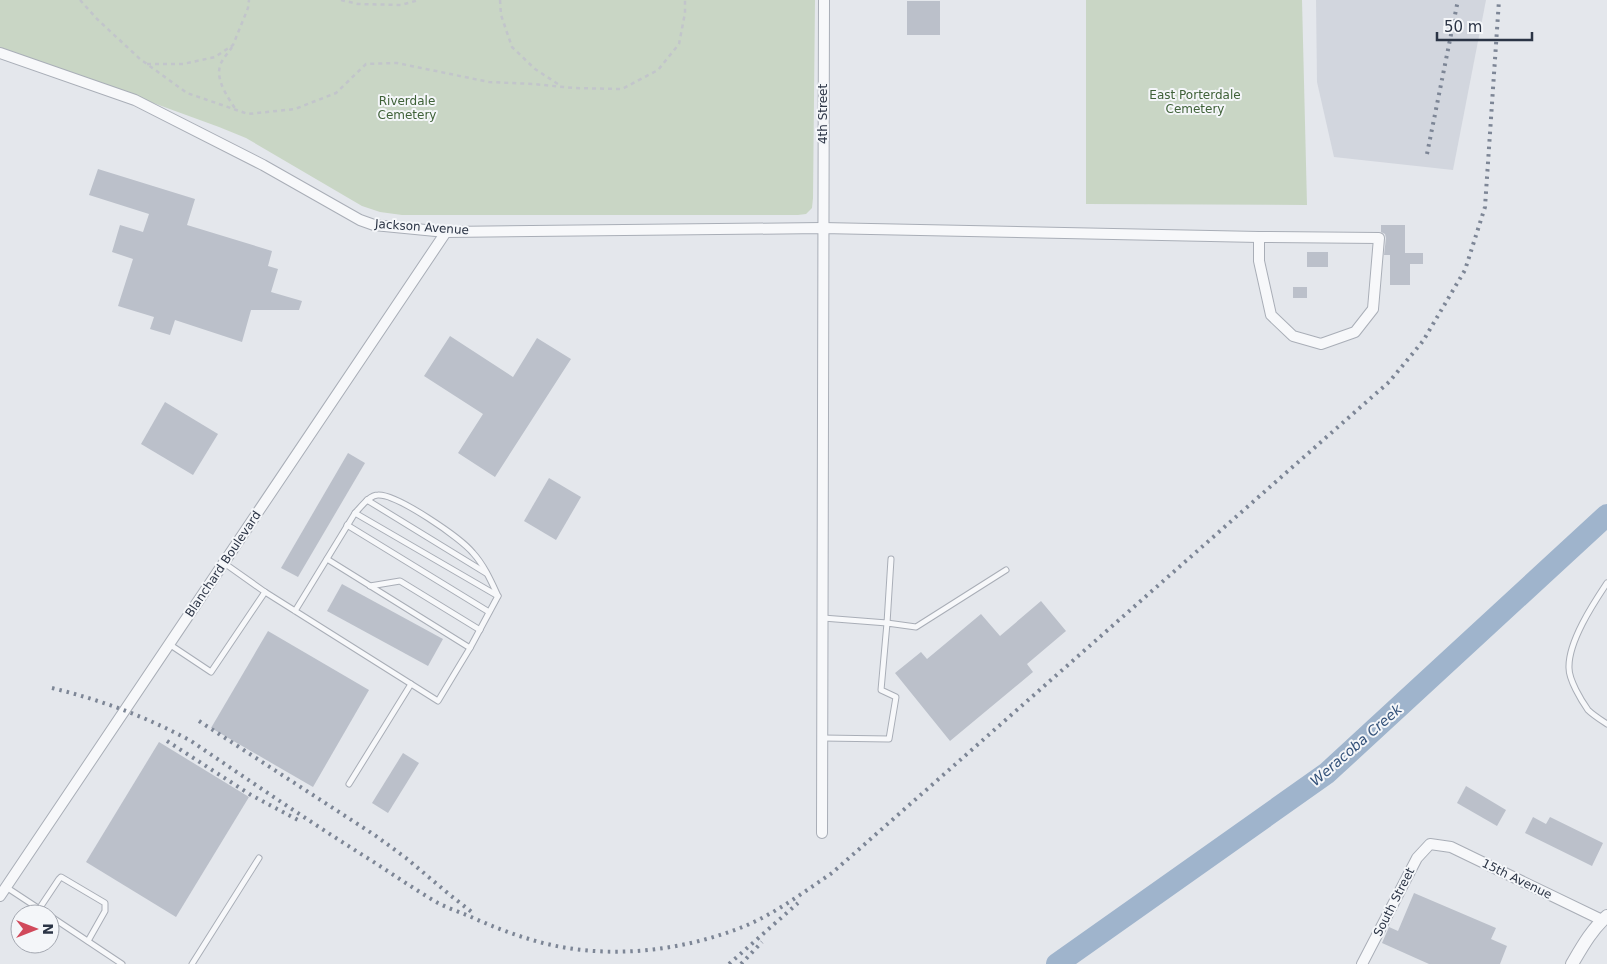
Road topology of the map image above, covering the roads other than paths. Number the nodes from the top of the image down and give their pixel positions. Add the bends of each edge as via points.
1 (824, 0) edge
2 (0, 54) edge
3 (822, 228) junction
4 (446, 232) junction
5 (1259, 237) junction
6 (367, 500) junction
7 (354, 513) junction
8 (347, 525) junction
9 (327, 559) junction
10 (891, 559) dead end
11 (224, 563) junction
12 (1006, 570) dead end
13 (489, 575) junction
14 (1607, 583) edge
15 (370, 586) junction
16 (266, 592) junction
17 (498, 596) junction
18 (295, 611) junction
19 (489, 612) junction
20 (822, 618) junction
21 (887, 623) junction
22 (480, 630) junction
23 (169, 644) junction
24 (470, 648) junction
25 (411, 684) junction
26 (1607, 724) edge
27 (822, 738) junction
28 (350, 784) dead end
29 (822, 833) dead end
30 (1430, 844) joint
31 (259, 858) dead end
32 (6, 887) junction
33 (0, 896) edge
34 (32, 904) edge
35 (42, 904) edge
36 (1604, 918) edge
37 (60, 923) edge
38 (88, 941) junction
39 (122, 964) edge
40 (192, 964) edge
41 (1362, 964) edge
42 (1572, 964) edge

1 - 3 street, 4th Street
2 - 4 street, Jackson Avenue via 136,100 360,220 374,225
3 - 4 street, Jackson Avenue
3 - 5 street, Jackson Avenue
3 - 20 street, 4th Street
4 - 11 street, Blanchard Boulevard
5 - 5 street, Jackson Avenue via 1379,238 1373,309 1355,332 1321,344 1293,336 1271,315 1259,261
6 - 7 lane
6 - 13 lane
6 - 13 lane via 378,495 394,498 453,535 473,552
7 - 8 lane
7 - 17 lane
8 - 9 lane
8 - 19 lane
9 - 15 lane
9 - 18 lane
10 - 21 lane
11 - 16 lane
11 - 23 street, Blanchard Boulevard
12 - 21 lane via 916,627
13 - 17 lane
14 - 26 lane via 1574,642 1568,668 1589,711
15 - 22 lane via 400,581
15 - 24 lane
16 - 18 lane
16 - 23 lane via 210,672
17 - 19 lane
18 - 25 lane
19 - 22 lane
20 - 21 lane
20 - 27 street, 4th Street
21 - 27 lane via 881,690 896,697 889,739
22 - 24 lane
23 - 32 street, Blanchard Boulevard
24 - 25 lane via 438,701
25 - 28 lane
27 - 29 street, 4th Street
30 - 36 street, 15th Avenue via 1451,847
30 - 41 street, South Street via 1417,858
31 - 40 lane
32 - 33 street, Blanchard Boulevard
32 - 34 lane
35 - 38 lane via 61,877 105,903 105,911
36 - 42 street
37 - 38 lane
38 - 39 lane

